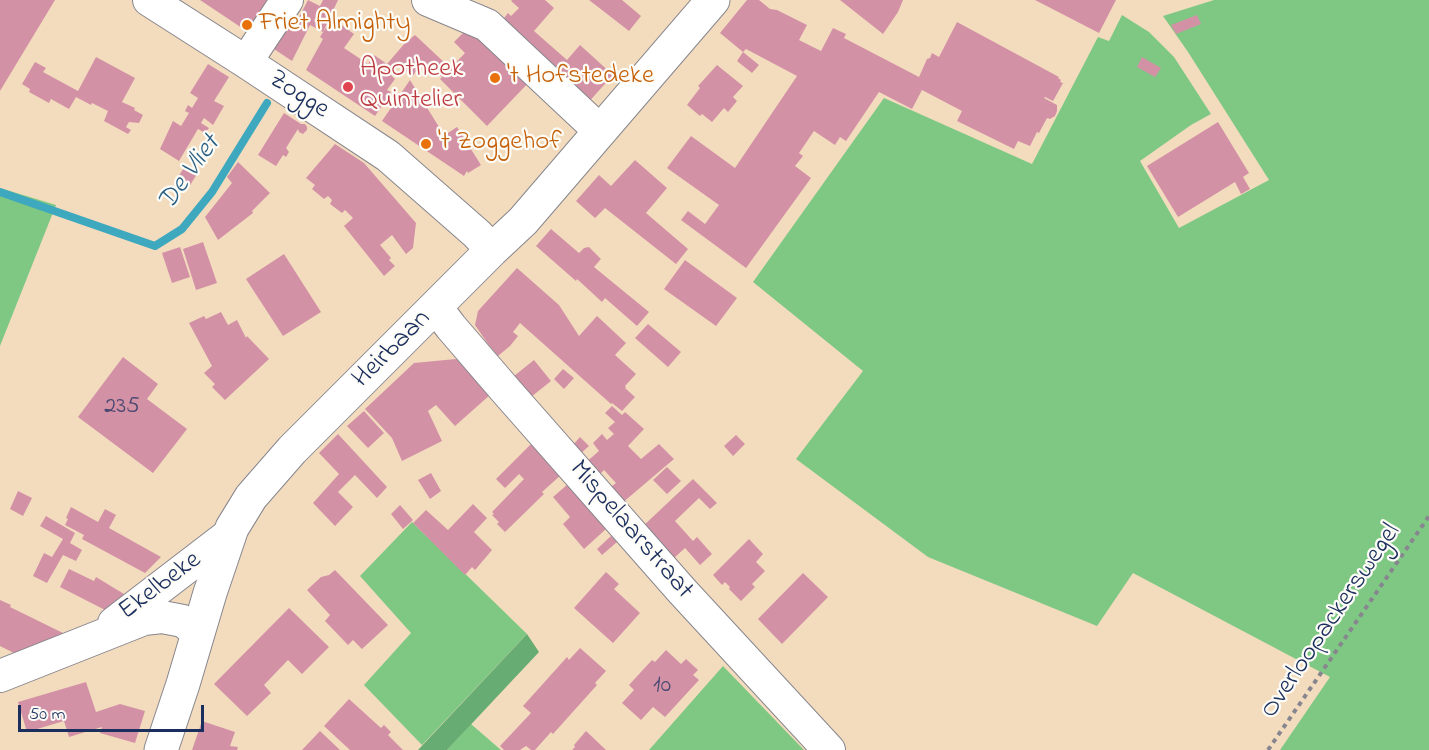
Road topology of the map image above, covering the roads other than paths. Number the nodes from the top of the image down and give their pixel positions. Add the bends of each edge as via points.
1 (149, 0) edge
2 (287, 0) edge
3 (428, 0) edge
4 (713, 0) edge
5 (246, 62) junction
6 (600, 131) junction
7 (492, 250) junction
8 (436, 307) junction
9 (230, 534) junction
10 (198, 633) junction
11 (92, 640) junction
12 (0, 676) edge
13 (161, 750) edge
14 (829, 750) edge

1 - 5 street, Zogge
2 - 5 street
3 - 6 street via 487,25
4 - 6 main road, Heirbaan
5 - 7 street, Zogge via 388,156
6 - 7 main road, Heirbaan via 523,221
7 - 8 main road, Heirbaan
8 - 9 main road, Heirbaan via 292,450 252,497
8 - 14 street, Mispelaarstraat via 683,592
9 - 10 main road, Heirbaan
9 - 11 street, Ekelbeke
10 - 11 street, Ekelbeke via 183,621 162,617 144,619
10 - 13 main road, Heirbaan
11 - 12 street, Ekelbeke

